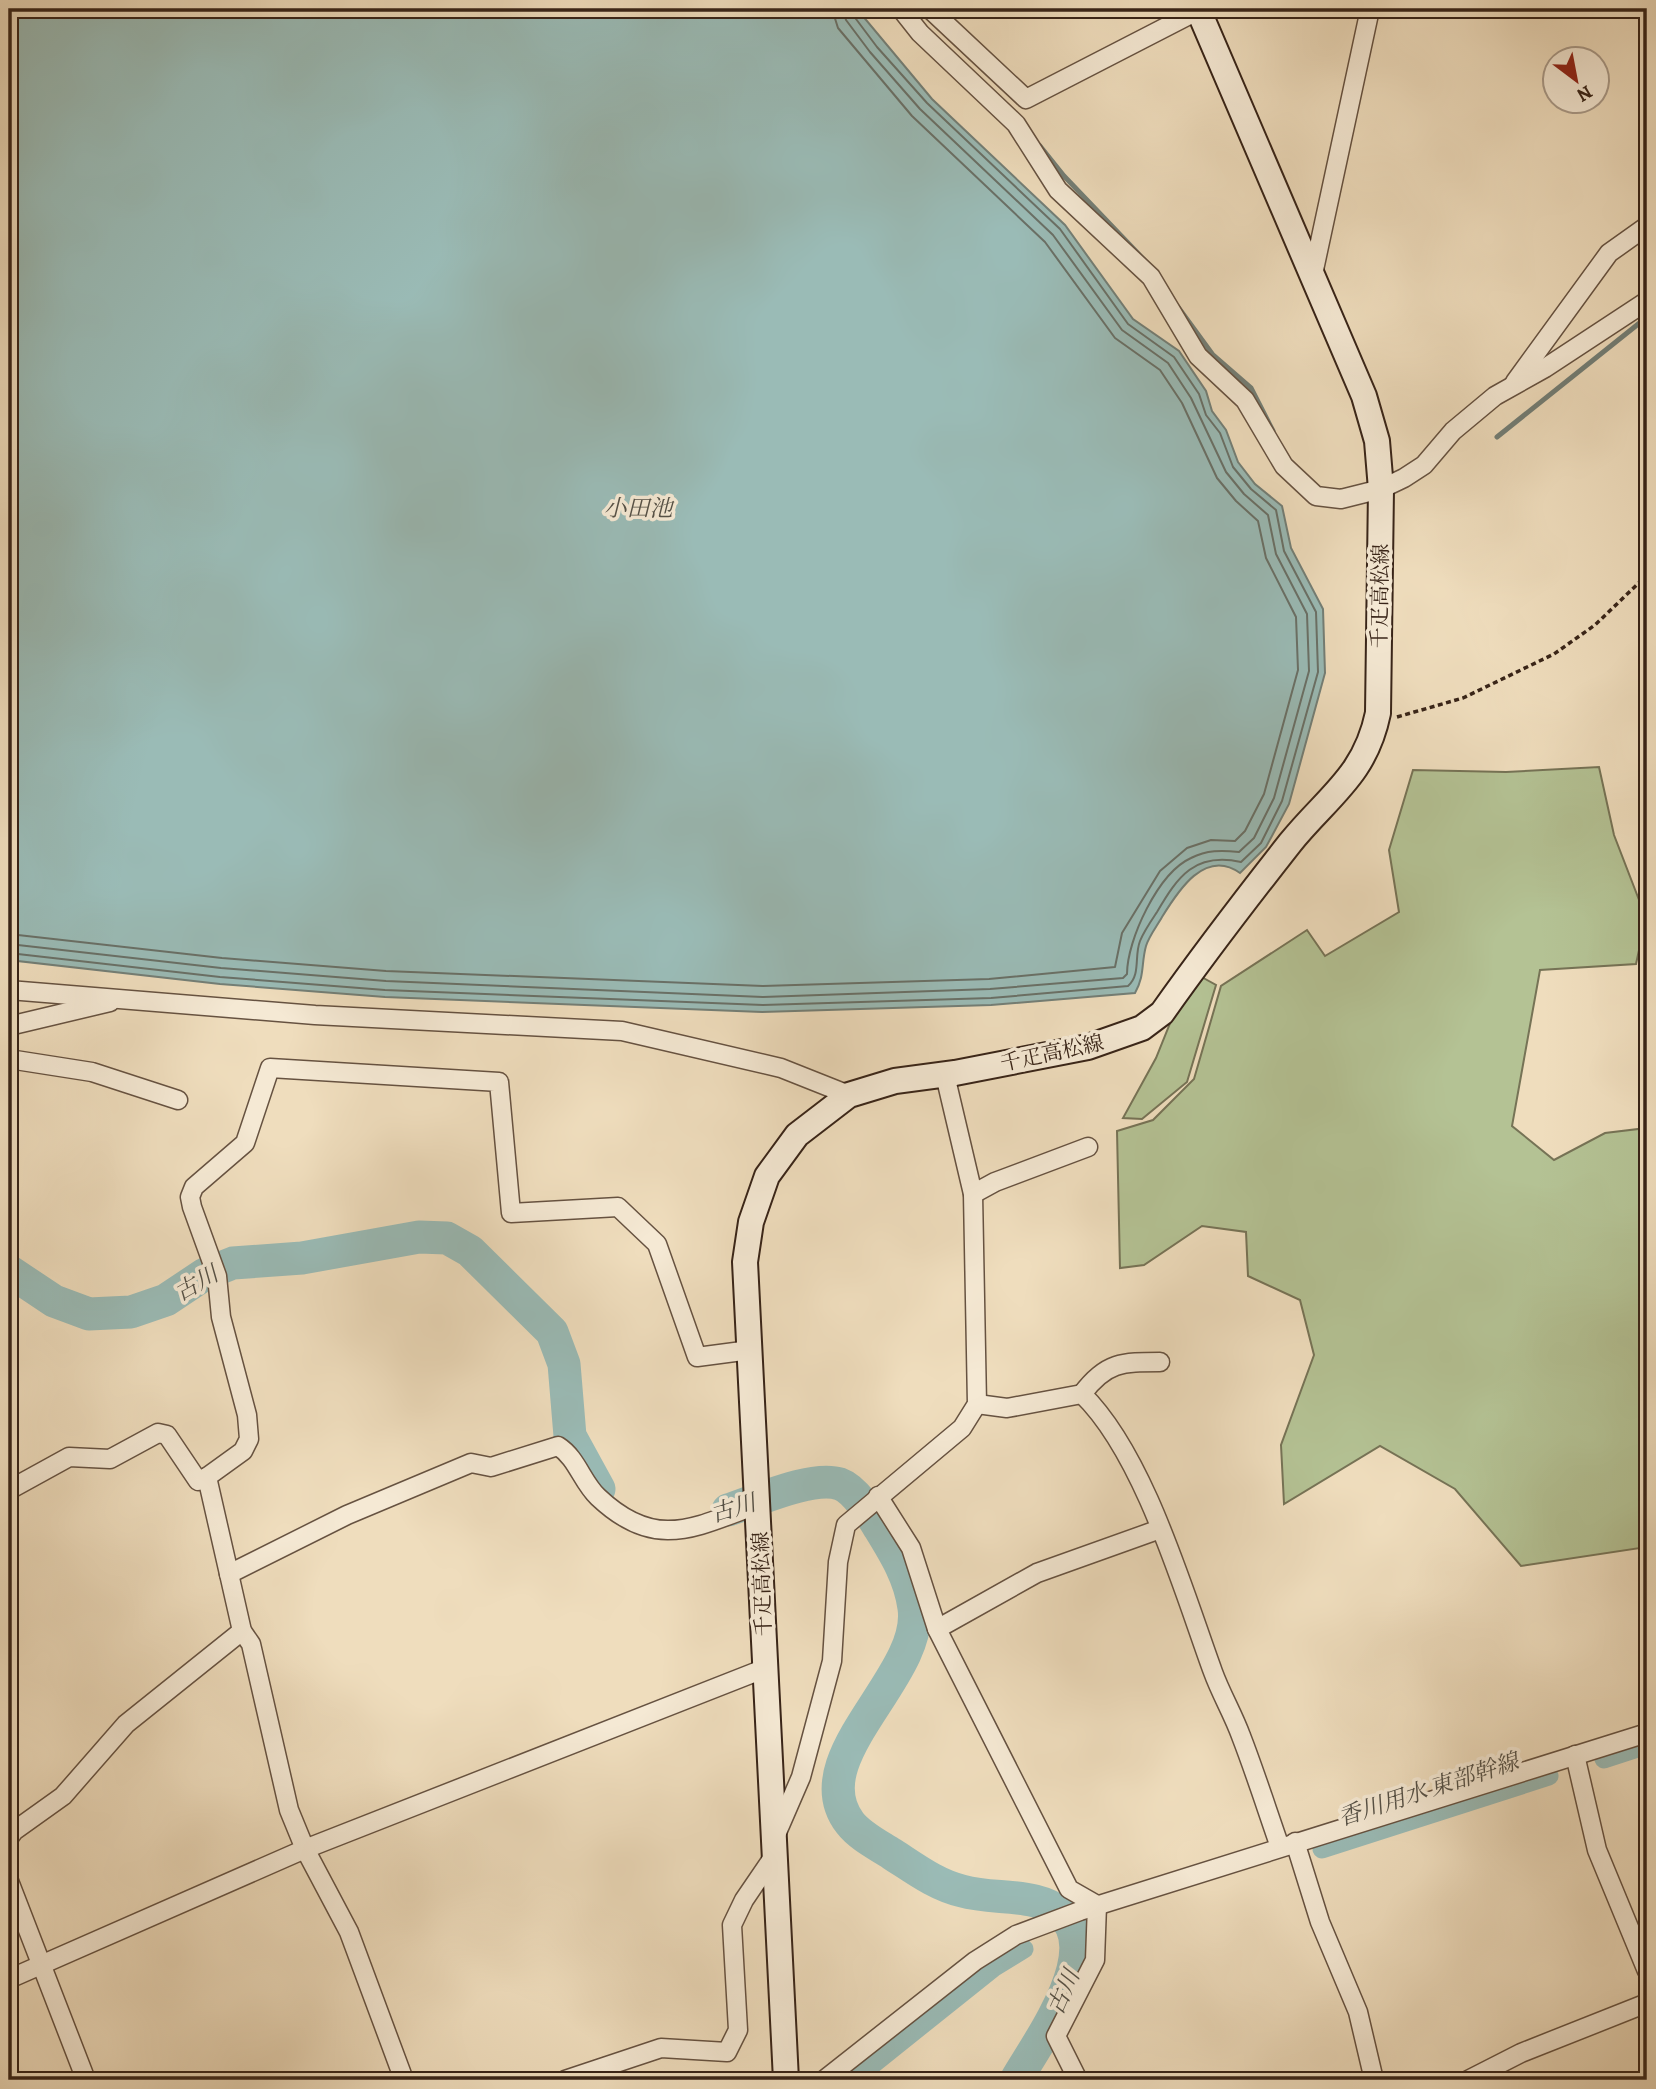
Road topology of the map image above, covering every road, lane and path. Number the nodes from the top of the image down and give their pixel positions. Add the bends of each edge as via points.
1 (901, 9) edge
2 (1199, 9) edge
3 (1370, 9) edge
4 (932, 10) dead end
5 (1647, 226) edge
6 (1312, 280) junction
7 (1647, 301) edge
8 (1511, 387) junction
9 (1381, 489) junction
10 (1647, 575) edge
11 (1375, 727) junction
12 (9, 990) edge
13 (127, 997) junction
14 (9, 1026) edge
15 (9, 1059) edge
16 (944, 1075) junction
17 (849, 1095) junction
18 (178, 1100) dead end
19 (1088, 1147) dead end
20 (974, 1195) junction
21 (750, 1350) junction
22 (1160, 1362) dead end
23 (1082, 1394) junction
24 (977, 1404) junction
25 (207, 1477) junction
26 (9, 1490) edge
27 (758, 1496) junction
28 (875, 1499) junction
29 (1160, 1529) junction
30 (229, 1574) junction
31 (937, 1629) junction
32 (242, 1631) junction
33 (766, 1668) junction
34 (1647, 1733) edge
35 (1575, 1755) junction
36 (9, 1838) edge
37 (1287, 1844) junction
38 (776, 1845) junction
39 (305, 1849) junction
40 (9, 1881) edge
41 (1088, 1908) junction
42 (43, 1966) junction
43 (1647, 1971) edge
44 (9, 1979) edge
45 (1647, 2003) edge
46 (86, 2080) edge
47 (404, 2080) edge
48 (565, 2080) edge
49 (786, 2080) edge
50 (824, 2080) edge
51 (1078, 2080) edge
52 (1374, 2080) edge
53 (1468, 2080) edge

1 - 9 street via 920,33 1016,124 1058,190 1151,277 1198,356 1245,400 1284,466 1300,483 1316,496 1341,499
2 - 4 street via 1026,99
2 - 6 main road, 千疋高松線
3 - 6 street
5 - 8 street via 1609,253
6 - 9 main road, 千疋高松線 via 1364,396 1377,441
7 - 8 street
8 - 9 street via 1452,431 1424,465
9 - 11 main road, 千疋高松線
10 - 11 path via 1595,625 1554,654 1463,698
11 - 16 main road, 千疋高松線 via 1356,772 1296,836 1162,1013 1142,1028 1088,1047
12 - 13 street
13 - 14 street
13 - 17 street via 315,1015 622,1031 781,1068
15 - 18 street via 92,1072
16 - 17 main road, 千疋高松線
16 - 20 street
17 - 21 main road, 千疋高松線 via 796,1135 767,1176 751,1222 745,1262
19 - 20 street via 995,1182
20 - 24 street
21 - 25 street via 697,1357 657,1244 618,1207 511,1213 499,1082 270,1068 245,1143 194,1187 190,1197 217,1276 221,1317 249,1439 243,1451
21 - 27 main road, 千疋高松線
22 - 23 street via 1113,1366
23 - 24 street via 1007,1408
23 - 29 street via 1118,1438
24 - 28 street via 962,1428
25 - 26 street via 198,1481 167,1435 158,1433 110,1459 69,1457
25 - 30 street
27 - 30 street via 686,1531 670,1533 622,1515 597,1497 568,1453 558,1446 491,1467 471,1463 347,1515
27 - 33 main road, 千疋高松線
28 - 31 street via 911,1548
28 - 38 street via 846,1525 838,1562 832,1661 801,1777
29 - 31 street via 1037,1573
29 - 37 street via 1215,1680
30 - 32 street
31 - 41 street via 1069,1889
32 - 36 street via 126,1724 63,1796
32 - 39 street via 251,1644 289,1810
33 - 38 main road, 千疋高松線
33 - 39 street
34 - 35 street
35 - 37 street
35 - 43 street via 1597,1850
37 - 41 street
37 - 52 street via 1358,2012
38 - 48 street via 732,1925 737,2030 726,2052 661,2048
38 - 49 main road, 千疋高松線
39 - 42 street
39 - 47 street via 349,1932
40 - 42 street
41 - 50 street via 999,1945
41 - 51 street via 1095,1960 1056,2036
42 - 44 street
42 - 46 street
45 - 53 street via 1521,2053

